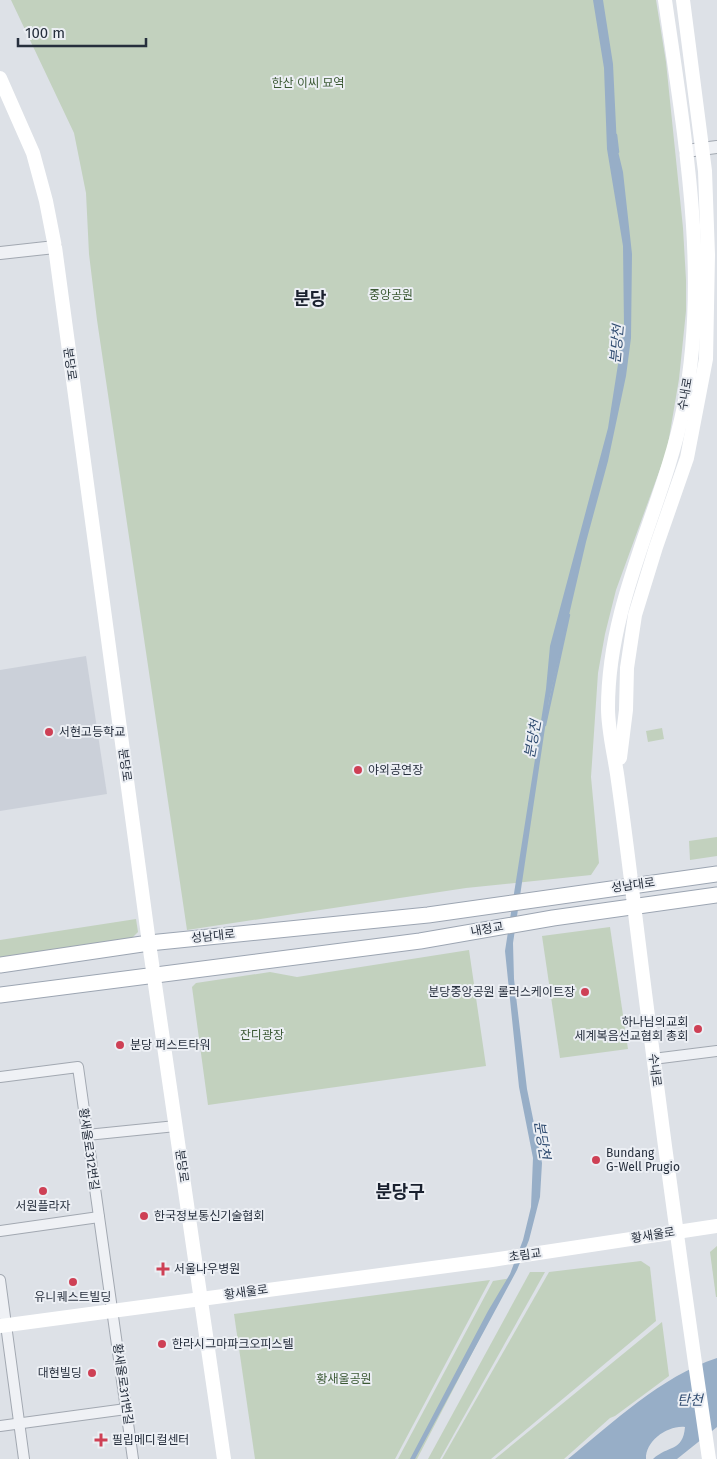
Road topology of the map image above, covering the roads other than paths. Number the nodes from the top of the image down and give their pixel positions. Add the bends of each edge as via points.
1 (666, 0) edge
2 (683, 0) edge
3 (0, 78) edge
4 (710, 148) edge
5 (686, 151) junction
6 (55, 247) junction
7 (0, 253) edge
8 (618, 778) junction
9 (717, 874) edge
10 (631, 886) junction
11 (717, 895) edge
12 (635, 906) junction
13 (553, 918) joint
14 (149, 942) junction
15 (0, 965) edge
16 (154, 974) junction
17 (0, 995) edge
18 (717, 1051) edge
19 (653, 1059) junction
20 (0, 1077) edge
21 (176, 1126) junction
22 (87, 1135) junction
23 (99, 1217) junction
24 (717, 1226) edge
25 (0, 1231) edge
26 (676, 1231) junction
27 (559, 1250) joint
28 (492, 1260) joint
29 (0, 1280) edge
30 (201, 1298) junction
31 (113, 1310) junction
32 (3, 1325) edge
33 (126, 1409) junction
34 (19, 1424) junction
35 (0, 1426) edge
36 (24, 1459) edge
37 (133, 1459) edge
38 (224, 1459) edge
39 (709, 1459) edge

1 - 5 main road, 수내로
2 - 4 main road, 수내로
3 - 6 main road, 분당로 via 32,153
4 - 5 street
4 - 8 main road, 수내로 via 706,360 687,458 635,615
5 - 8 main road, 수내로 via 693,252 691,356 674,449 625,593 613,646 608,712
6 - 7 street
6 - 14 main road, 분당로
8 - 10 main road, 수내로
9 - 10 main road, 성남대로
10 - 12 main road, 수내로
10 - 14 main road, 성남대로 via 428,915
11 - 12 main road, 성남대로
12 - 13 main road, 성남대로
12 - 19 main road, 수내로
13 - 16 main road, 내정교 via 420,941
14 - 15 main road, 성남대로
14 - 16 main road, 분당로
16 - 17 main road
16 - 21 main road, 분당로
18 - 19 street
19 - 26 main road, 수내로
20 - 22 street, 황새울로312번길 via 78,1066
21 - 22 street
21 - 30 main road, 분당로
22 - 23 street, 황새울로312번길
23 - 25 street
23 - 31 street, 황새울로312번길
24 - 26 main road, 황새울로
26 - 27 main road, 황새울로
26 - 39 main road, 수내로
27 - 28 main road, 초림교
28 - 30 main road, 황새울로
29 - 32 street
30 - 31 main road, 황새울로
30 - 38 main road, 분당로
31 - 32 main road, 황새울로
31 - 33 street, 황새울로311번길
32 - 34 street
33 - 34 street
33 - 37 street, 황새울로311번길
34 - 35 street
34 - 36 street

